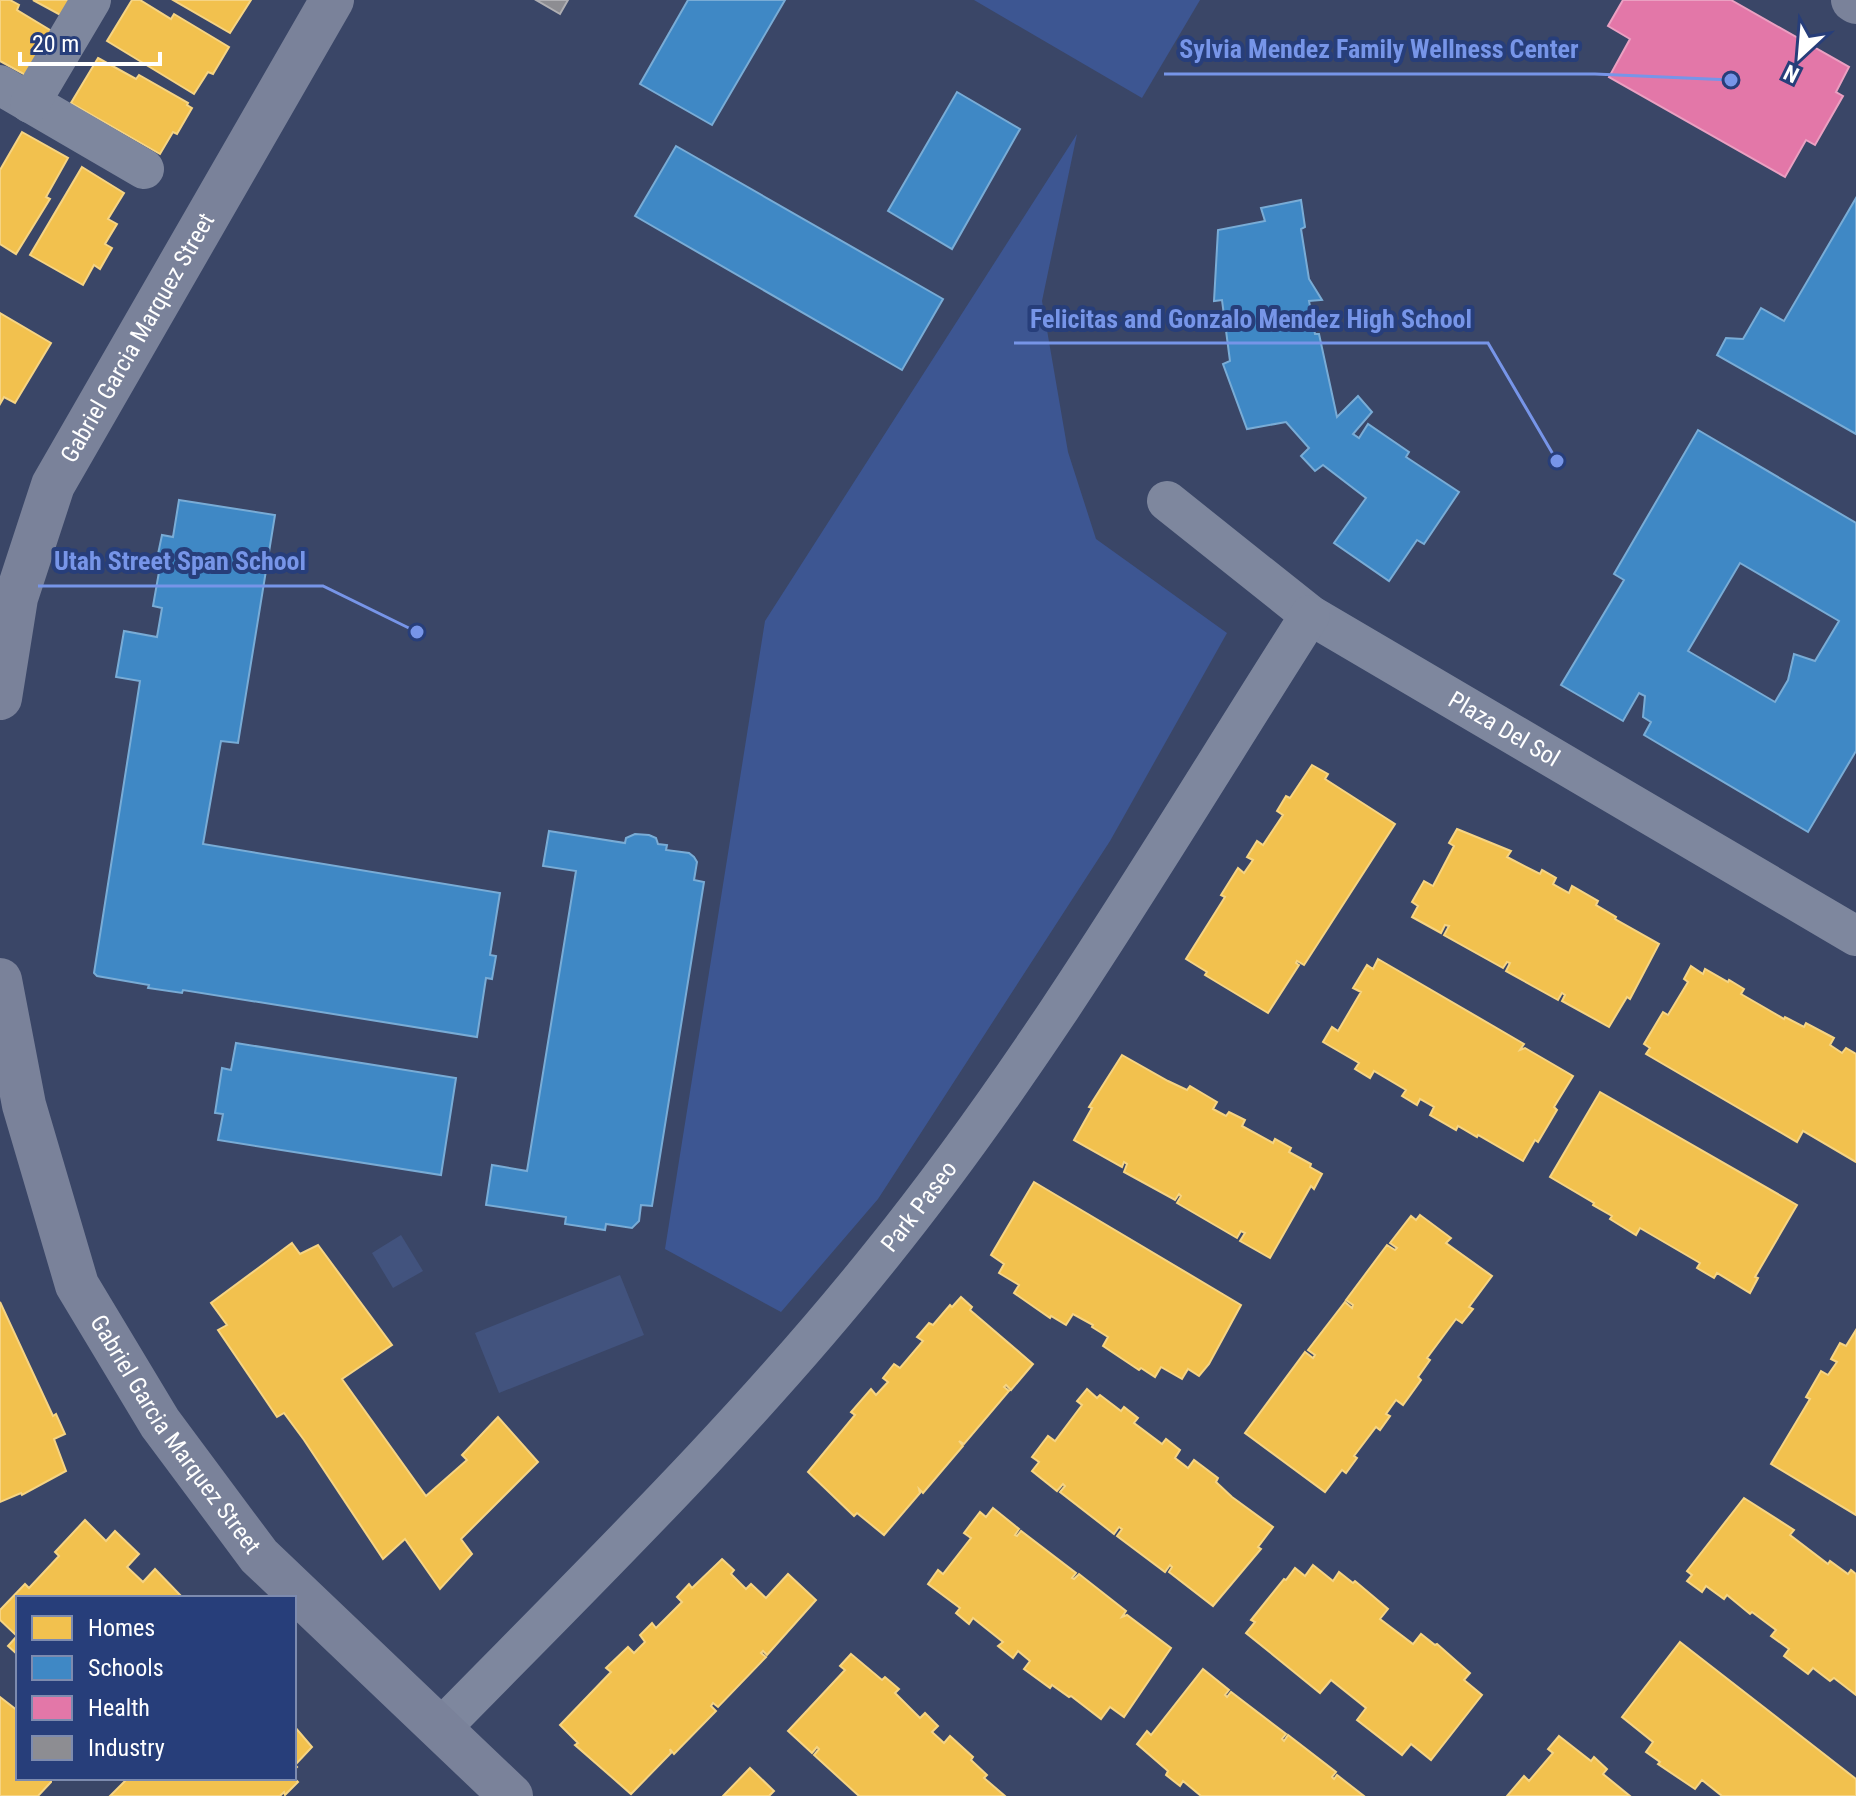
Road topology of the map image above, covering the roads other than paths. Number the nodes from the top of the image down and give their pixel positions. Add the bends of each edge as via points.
1 (91, 0) edge
2 (332, 0) edge
3 (15, 94) edge
4 (144, 169) dead end
5 (1167, 501) dead end
6 (1310, 615) junction
7 (0, 698) edge
8 (1856, 936) edge
9 (0, 980) edge
10 (12, 1108) edge
11 (441, 1728) junction
12 (511, 1796) edge

1 - 3 street
2 - 7 street, Gabriel Garcia Marquez Street via 53,485 16,598
3 - 4 street
5 - 6 street, Plaza Del Sol
6 - 8 street, Plaza Del Sol
6 - 11 street, Park Paseo via 1093,960 1008,1087 882,1255 719,1443
9 - 10 street, Gabriel Garcia Marquez Street
10 - 11 street, Gabriel Garcia Marquez Street via 77,1285 160,1423 259,1556
11 - 12 street, Gabriel Garcia Marquez Street

